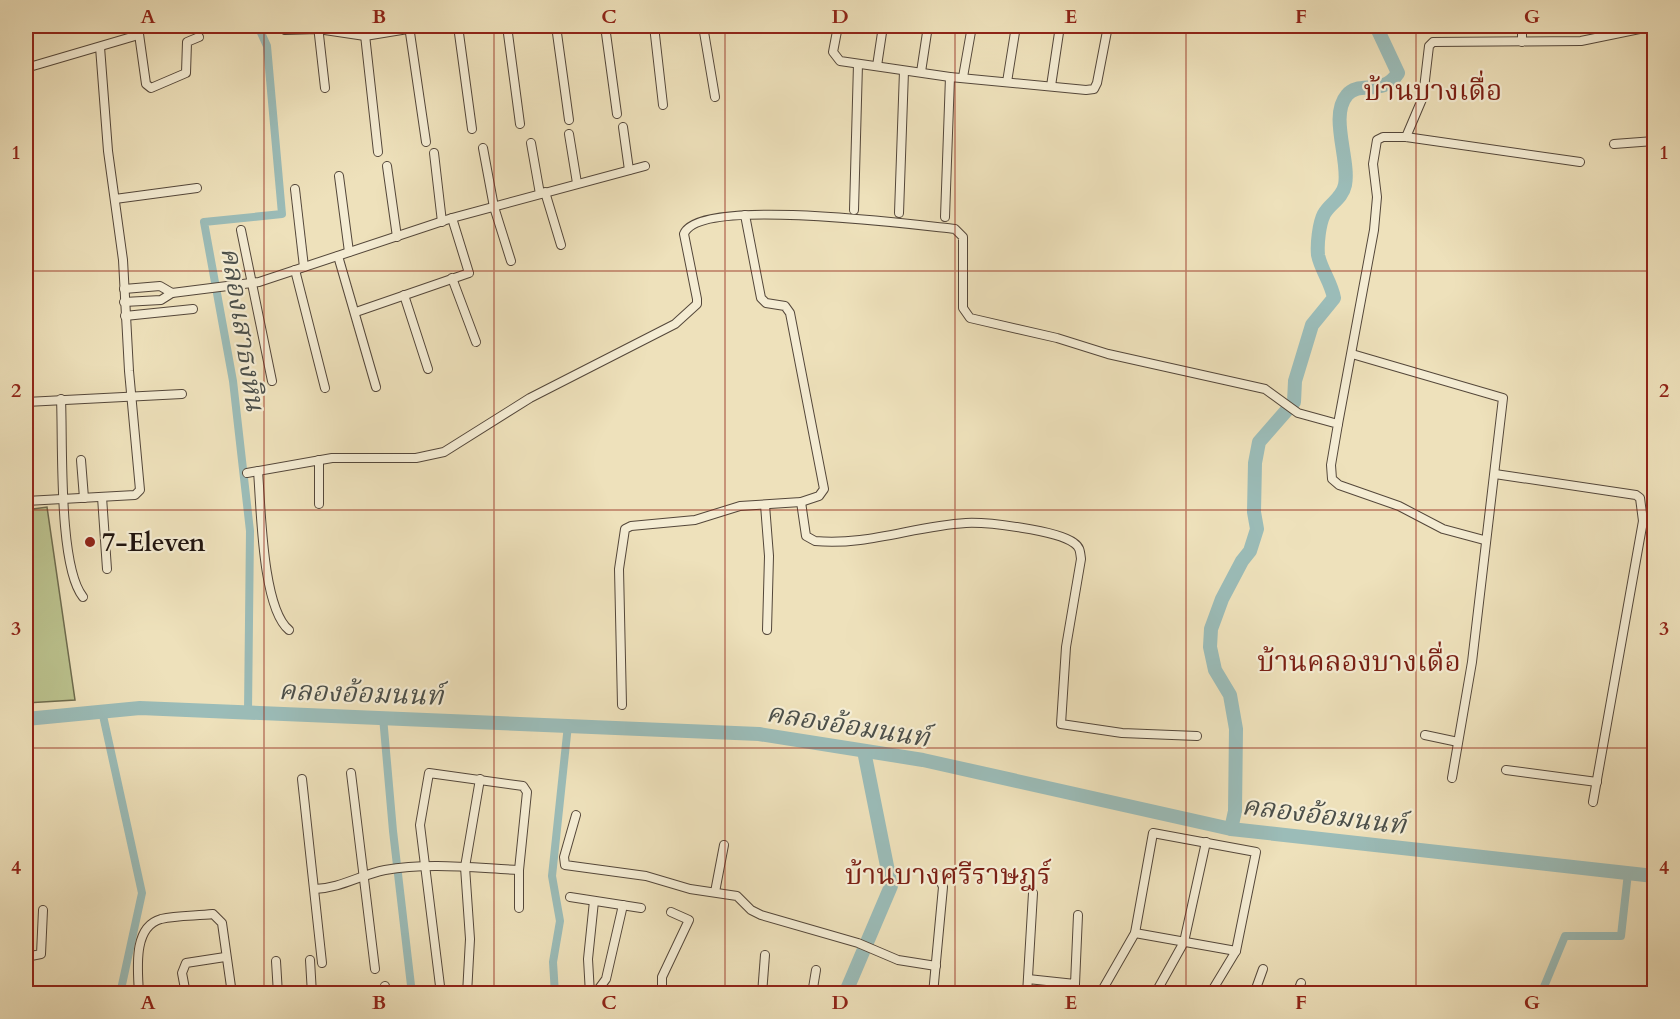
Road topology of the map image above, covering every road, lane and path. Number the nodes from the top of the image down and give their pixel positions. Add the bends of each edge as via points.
1 (276, 26) edge
2 (364, 26) edge
3 (426, 26) edge
4 (458, 26) edge
5 (507, 26) edge
6 (556, 26) edge
7 (605, 26) edge
8 (654, 26) edge
9 (703, 26) edge
10 (838, 26) edge
11 (883, 26) edge
12 (928, 26) edge
13 (972, 26) edge
14 (1016, 26) edge
15 (1060, 26) edge
16 (1108, 26) edge
17 (1522, 26) edge
18 (1654, 26) edge
19 (318, 27) edge
20 (409, 27) edge
21 (1637, 28) edge
22 (141, 30) edge
23 (365, 36) junction
24 (199, 38) dead end
25 (1522, 42) junction
26 (100, 47) junction
27 (858, 64) junction
28 (877, 66) junction
29 (26, 68) edge
30 (904, 71) junction
31 (921, 72) junction
32 (950, 77) junction
33 (963, 77) junction
34 (1007, 82) junction
35 (1051, 86) junction
36 (325, 88) dead end
37 (715, 97) dead end
38 (663, 105) dead end
39 (617, 114) dead end
40 (569, 120) dead end
41 (520, 124) dead end
42 (623, 127) dead end
43 (472, 129) dead end
44 (569, 134) dead end
45 (1406, 137) junction
46 (1654, 141) edge
47 (426, 142) dead end
48 (531, 143) dead end
49 (1614, 144) dead end
50 (483, 148) dead end
51 (378, 152) dead end
52 (434, 153) dead end
53 (1580, 162) dead end
54 (387, 166) dead end
55 (645, 166) dead end
56 (629, 170) junction
57 (339, 176) dead end
58 (578, 183) junction
59 (197, 188) dead end
60 (295, 189) dead end
61 (543, 193) junction
62 (115, 199) junction
63 (494, 207) junction
64 (854, 210) dead end
65 (899, 213) dead end
66 (746, 215) junction
67 (945, 217) dead end
68 (452, 218) junction
69 (442, 222) junction
70 (241, 230) dead end
71 (397, 237) junction
72 (561, 245) dead end
73 (349, 252) junction
74 (338, 256) junction
75 (512, 261) dead end
76 (299, 268) junction
77 (453, 278) junction
78 (251, 283) junction
79 (124, 289) junction
80 (172, 293) junction
81 (404, 295) junction
82 (124, 302) junction
83 (193, 309) dead end
84 (356, 312) junction
85 (125, 316) junction
86 (476, 342) dead end
87 (1352, 354) junction
88 (428, 369) dead end
89 (272, 381) dead end
90 (376, 387) dead end
91 (324, 388) dead end
92 (182, 394) dead end
93 (131, 395) junction
94 (61, 399) junction
95 (26, 402) edge
96 (1338, 424) junction
97 (81, 460) dead end
98 (319, 460) junction
99 (258, 471) junction
100 (247, 473) dead end
101 (1495, 474) junction
102 (102, 497) junction
103 (64, 498) junction
104 (84, 498) junction
105 (26, 501) edge
106 (801, 502) junction
107 (319, 504) dead end
108 (765, 505) junction
109 (1643, 521) junction
110 (1654, 522) edge
111 (1484, 540) junction
112 (107, 569) dead end
113 (83, 597) dead end
114 (290, 630) dead end
115 (767, 630) dead end
116 (622, 705) dead end
117 (1425, 735) dead end
118 (1197, 736) dead end
119 (1458, 741) junction
120 (1506, 770) dead end
121 (351, 773) dead end
122 (1452, 778) dead end
123 (302, 779) dead end
124 (480, 779) junction
125 (1597, 782) junction
126 (1593, 802) dead end
127 (576, 815) dead end
128 (1206, 842) junction
129 (724, 845) dead end
130 (424, 866) junction
131 (465, 867) junction
132 (519, 870) junction
133 (934, 874) dead end
134 (363, 877) junction
135 (315, 889) junction
136 (716, 892) junction
137 (1033, 894) dead end
138 (570, 897) dead end
139 (594, 901) junction
140 (623, 905) junction
141 (519, 908) dead end
142 (641, 908) dead end
143 (43, 910) dead end
144 (672, 912) dead end
145 (1078, 915) dead end
146 (1135, 933) junction
147 (1184, 942) junction
148 (1236, 951) junction
149 (765, 955) dead end
150 (26, 957) edge
151 (225, 957) junction
152 (310, 960) dead end
153 (276, 962) dead end
154 (322, 963) dead end
155 (936, 966) junction
156 (375, 969) dead end
157 (1263, 969) dead end
158 (816, 970) dead end
159 (1028, 979) junction
160 (1301, 983) dead end
161 (1075, 984) junction
162 (139, 993) edge
163 (186, 993) edge
164 (232, 993) edge
165 (278, 993) edge
166 (312, 993) edge
167 (441, 993) edge
168 (467, 993) edge
169 (590, 993) edge
170 (595, 993) edge
171 (662, 993) edge
172 (762, 993) edge
173 (812, 993) edge
174 (933, 993) edge
175 (1027, 993) edge
176 (1074, 993) edge
177 (1101, 993) edge
178 (1155, 993) edge
179 (1210, 993) edge
180 (1254, 993) edge
181 (1297, 993) edge

1 - 19 street via 285,30
2 - 23 street
3 - 20 street
4 - 43 street
5 - 41 street
6 - 40 street
7 - 39 street
8 - 38 street
9 - 37 street
10 - 27 street via 834,56
11 - 28 street
12 - 31 street
13 - 33 street
14 - 34 street
15 - 35 street
16 - 35 street via 1094,89
17 - 25 street
18 - 21 street
19 - 23 street
19 - 36 street
20 - 23 street
20 - 47 street
21 - 25 street via 1581,41
22 - 24 street via 146,84 151,88 186,73 187,42
22 - 26 street
23 - 51 street
25 - 45 street via 1433,42 1423,97
26 - 29 street
26 - 62 street via 104,119
27 - 28 street
27 - 64 street
28 - 30 street
30 - 31 street
30 - 65 street
31 - 32 street
32 - 33 street
32 - 67 street
33 - 34 street
34 - 35 street
42 - 56 street
44 - 58 street
45 - 53 street
45 - 87 street via 1383,137 1374,147 1377,212
46 - 49 street
48 - 61 street
50 - 63 street
52 - 69 street
54 - 71 street
55 - 56 street
56 - 58 street
57 - 73 street
58 - 61 street
59 - 62 street
60 - 76 street
61 - 63 street
61 - 72 street
62 - 79 street
63 - 68 street
63 - 75 street
66 - 96 street via 841,216 956,229 963,237 963,308 970,318 1108,354 1265,388 1298,413
66 - 98 street via 718,216 686,228 685,247 697,304 675,324 530,398 444,452 416,458
66 - 106 street via 761,298 766,303 785,306 790,313 824,479 819,496
68 - 69 street
68 - 77 street via 469,273
69 - 71 street
70 - 78 street
71 - 73 street
73 - 74 street
74 - 76 street
74 - 84 street
76 - 78 street
76 - 91 street
77 - 81 street
77 - 86 street
78 - 80 street
78 - 89 street
79 - 80 street via 160,286
79 - 82 street
80 - 82 street via 161,300
81 - 84 street
81 - 88 street
82 - 85 street
83 - 85 street
84 - 90 street
85 - 93 street
87 - 96 street
87 - 101 street via 1503,398
92 - 93 street
93 - 94 street
93 - 102 street via 140,492
94 - 95 street
94 - 103 street
96 - 111 street via 1331,465 1332,479 1339,485 1399,506 1443,529
97 - 104 street
98 - 99 street
98 - 107 street
99 - 100 street
99 - 114 street via 268,581 278,615
101 - 109 street via 1636,495 1640,498
101 - 111 street
102 - 104 street
102 - 112 street
103 - 104 street
103 - 105 street
103 - 113 street via 73,571
106 - 108 street
106 - 118 street via 806,536 815,541 876,540 946,525 979,523 1072,541 1080,548 1081,559 1066,647 1061,724 1122,733
108 - 115 street via 769,556
108 - 116 street via 740,506 694,520 625,529 619,569
109 - 110 street
109 - 125 street
111 - 119 street via 1472,662
117 - 119 street
119 - 122 street
120 - 125 street
121 - 134 street
123 - 135 street
124 - 130 street via 429,773 420,825
124 - 131 street
124 - 132 street via 523,786 527,792
125 - 126 street
127 - 136 street via 565,865 646,876
128 - 146 street via 1153,832
128 - 147 street
128 - 148 street via 1256,852
129 - 136 street
130 - 131 street
130 - 134 street
130 - 167 street
131 - 132 street
131 - 168 street via 470,939
132 - 141 street
133 - 155 street via 943,887
134 - 135 street via 341,886
134 - 156 street
135 - 154 street
136 - 155 street via 737,896 761,915 858,943 898,960
137 - 159 street
138 - 139 street
139 - 140 street
139 - 169 street via 588,959
140 - 142 street
140 - 170 street via 606,979
143 - 150 street via 41,954
144 - 171 street via 689,920 662,977
145 - 161 street
146 - 147 street
146 - 177 street
147 - 148 street
147 - 178 street
148 - 179 street
149 - 172 street
151 - 162 street via 222,923 216,915 161,919 149,927 142,942
151 - 163 street via 186,963 182,973
151 - 164 street
152 - 166 street
153 - 165 street
155 - 174 street
157 - 180 street
158 - 173 street
159 - 161 street
159 - 175 street
160 - 181 street
161 - 176 street

